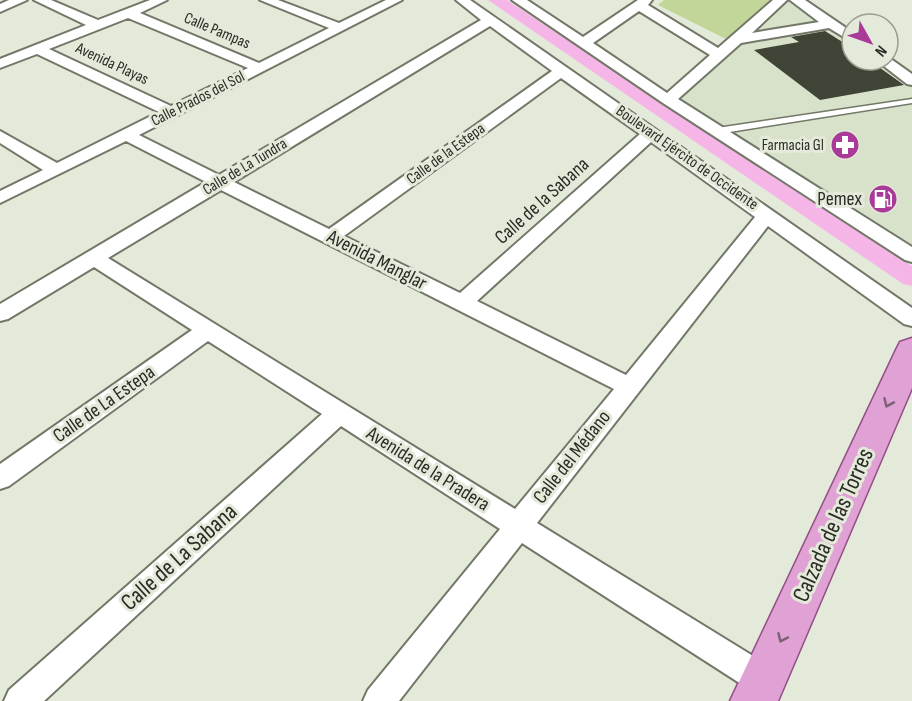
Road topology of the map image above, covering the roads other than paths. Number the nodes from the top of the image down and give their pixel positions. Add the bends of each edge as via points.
1 (21, 0) edge
2 (40, 0) edge
3 (161, 0) edge
4 (266, 0) edge
5 (396, 0) edge
6 (462, 0) edge
7 (518, 0) edge
8 (782, 0) edge
9 (796, 0) edge
10 (643, 2) edge
11 (0, 8) edge
12 (128, 13) junction
13 (490, 21) junction
14 (831, 24) junction
15 (98, 25) junction
16 (340, 28) junction
17 (840, 30) edge
18 (738, 39) junction
19 (584, 43) junction
20 (37, 49) junction
21 (720, 55) junction
22 (0, 64) edge
23 (259, 68) junction
24 (561, 71) junction
25 (900, 72) edge
26 (912, 81) edge
27 (668, 100) junction
28 (912, 101) edge
29 (171, 112) junction
30 (717, 131) junction
31 (651, 133) junction
32 (126, 135) junction
33 (0, 136) edge
34 (56, 170) junction
35 (220, 182) junction
36 (0, 198) edge
37 (767, 214) junction
38 (330, 237) junction
39 (912, 256) edge
40 (94, 258) junction
41 (462, 303) junction
42 (0, 314) edge
43 (912, 318) edge
44 (208, 330) junction
45 (912, 350) edge
46 (628, 386) junction
47 (339, 413) junction
48 (0, 478) edge
49 (518, 526) junction
50 (759, 691) edge
51 (20, 701) edge
52 (379, 701) edge

1 - 11 street
2 - 15 street
3 - 12 street
4 - 16 street
5 - 16 street, Calle Prados del Sol
6 - 13 street, Boulevard Ejército de Occidente
7 - 19 street, Boulevard Ejército de Occidente
8 - 18 street
9 - 14 street
10 - 19 street
10 - 21 street
12 - 15 street
12 - 23 street, Calle Pampas
13 - 24 street, Boulevard Ejército de Occidente
13 - 35 street, Calle de La Tundra
14 - 17 street
14 - 18 street
15 - 20 street
16 - 23 street, Calle Prados del Sol
18 - 21 street
19 - 27 street, Boulevard Ejército de Occidente
20 - 22 street
20 - 29 street, Avenida Playas
21 - 27 street
23 - 29 street, Calle Prados del Sol
24 - 31 street, Boulevard Ejército de Occidente
24 - 38 street, Calle de la Estepa
25 - 26 street
27 - 30 street, Boulevard Ejército de Occidente
28 - 30 lane
29 - 32 street, Calle Prados del Sol
30 - 39 street, Boulevard Ejército de Occidente
31 - 37 street, Boulevard Ejército de Occidente
31 - 41 street, Calle de la Sabana
32 - 34 street, Calle Prados del Sol
32 - 35 street, Avenida Manglar
33 - 34 street
34 - 36 street, Calle Prados del Sol
35 - 38 street, Avenida Manglar
35 - 40 street, Calle de La Tundra
37 - 43 street, Boulevard Ejército de Occidente
37 - 46 street, Calle del Médano
38 - 41 street, Avenida Manglar
40 - 42 street, Calle de La Tundra
40 - 44 street, Avenida de la Pradera
41 - 46 street, Avenida Manglar
44 - 47 street, Avenida de la Pradera
44 - 48 street, Calle de La Estepa
45 -> 50 main road, Calzada de las Torres
46 - 49 street, Calle del Médano
47 - 49 street, Avenida de la Pradera
47 - 51 street, Calle de La Sabana
49 - 50 street, Avenida de la Pradera
49 - 52 street, Calle del Médano

